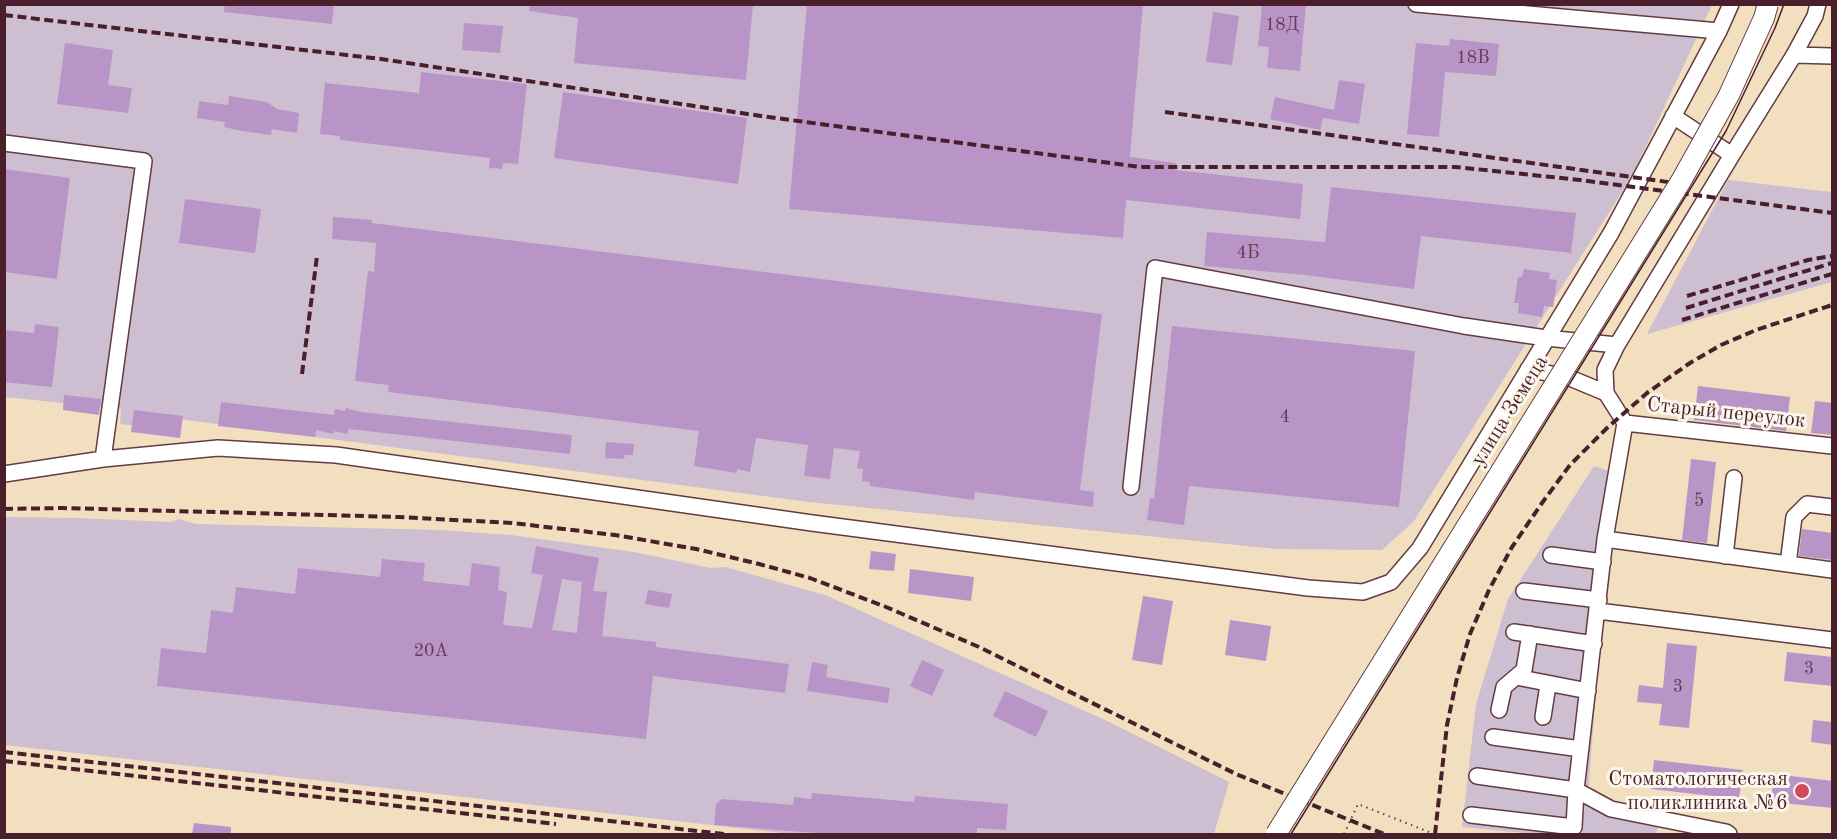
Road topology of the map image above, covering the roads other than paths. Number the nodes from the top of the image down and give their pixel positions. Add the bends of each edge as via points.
1 (1416, 4) edge
2 (1731, 4) edge
3 (1768, 4) edge
4 (1818, 4) edge
5 (1719, 31) junction
6 (1794, 55) junction
7 (1833, 56) edge
8 (1674, 116) junction
9 (4, 143) edge
10 (1732, 155) junction
11 (1546, 338) junction
12 (1617, 345) junction
13 (1528, 369) junction
14 (1606, 393) junction
15 (1625, 423) junction
16 (1833, 446) edge
17 (103, 459) junction
18 (4, 474) edge
19 (1734, 478) dead end
20 (1131, 487) dead end
21 (1833, 507) edge
22 (1605, 539) junction
23 (1551, 555) dead end
24 (1725, 556) junction
25 (1603, 562) junction
26 (1788, 564) junction
27 (1833, 570) edge
28 (1524, 591) dead end
29 (1598, 606) junction
30 (1514, 632) dead end
31 (1530, 634) junction
32 (1833, 640) edge
33 (1594, 644) junction
34 (1516, 677) junction
35 (1548, 685) junction
36 (1588, 691) junction
37 (1499, 710) dead end
38 (1543, 717) dead end
39 (1493, 737) dead end
40 (1581, 749) junction
41 (1477, 776) dead end
42 (1576, 790) junction
43 (1471, 815) dead end
44 (1276, 834) edge
45 (1729, 834) edge

1 - 5 street
2 - 5 street
3 - 44 main road, улица Земеца, bridge via 1729,95 1680,181
4 - 6 street
5 - 8 street
6 - 7 street
6 - 10 street
8 - 10 street
8 - 11 street via 1611,233
9 - 17 street via 144,161
10 - 12 street
11 - 12 street
11 - 13 street
11 - 20 street via 1155,268
12 - 14 street via 1605,370
13 - 14 street via 1570,378
13 - 17 street via 1420,548 1391,582 1363,592 812,523 336,455 218,448
14 - 15 street, Старый переулок
15 - 16 street, Старый переулок
15 - 22 street
17 - 18 street
19 - 24 street
21 - 26 street via 1807,504 1794,517
22 - 24 street
22 - 25 street
23 - 25 street
24 - 26 street
25 - 29 street
26 - 27 street
28 - 29 street
29 - 32 street
29 - 33 street
30 - 31 street
31 - 33 street
31 - 34 street via 1524,670
33 - 36 street
34 - 35 street
34 - 37 street via 1504,687
35 - 36 street
35 - 38 street
36 - 40 street
39 - 40 street
40 - 42 street
41 - 42 street
42 - 43 street via 1574,827
42 - 45 street via 1611,809

